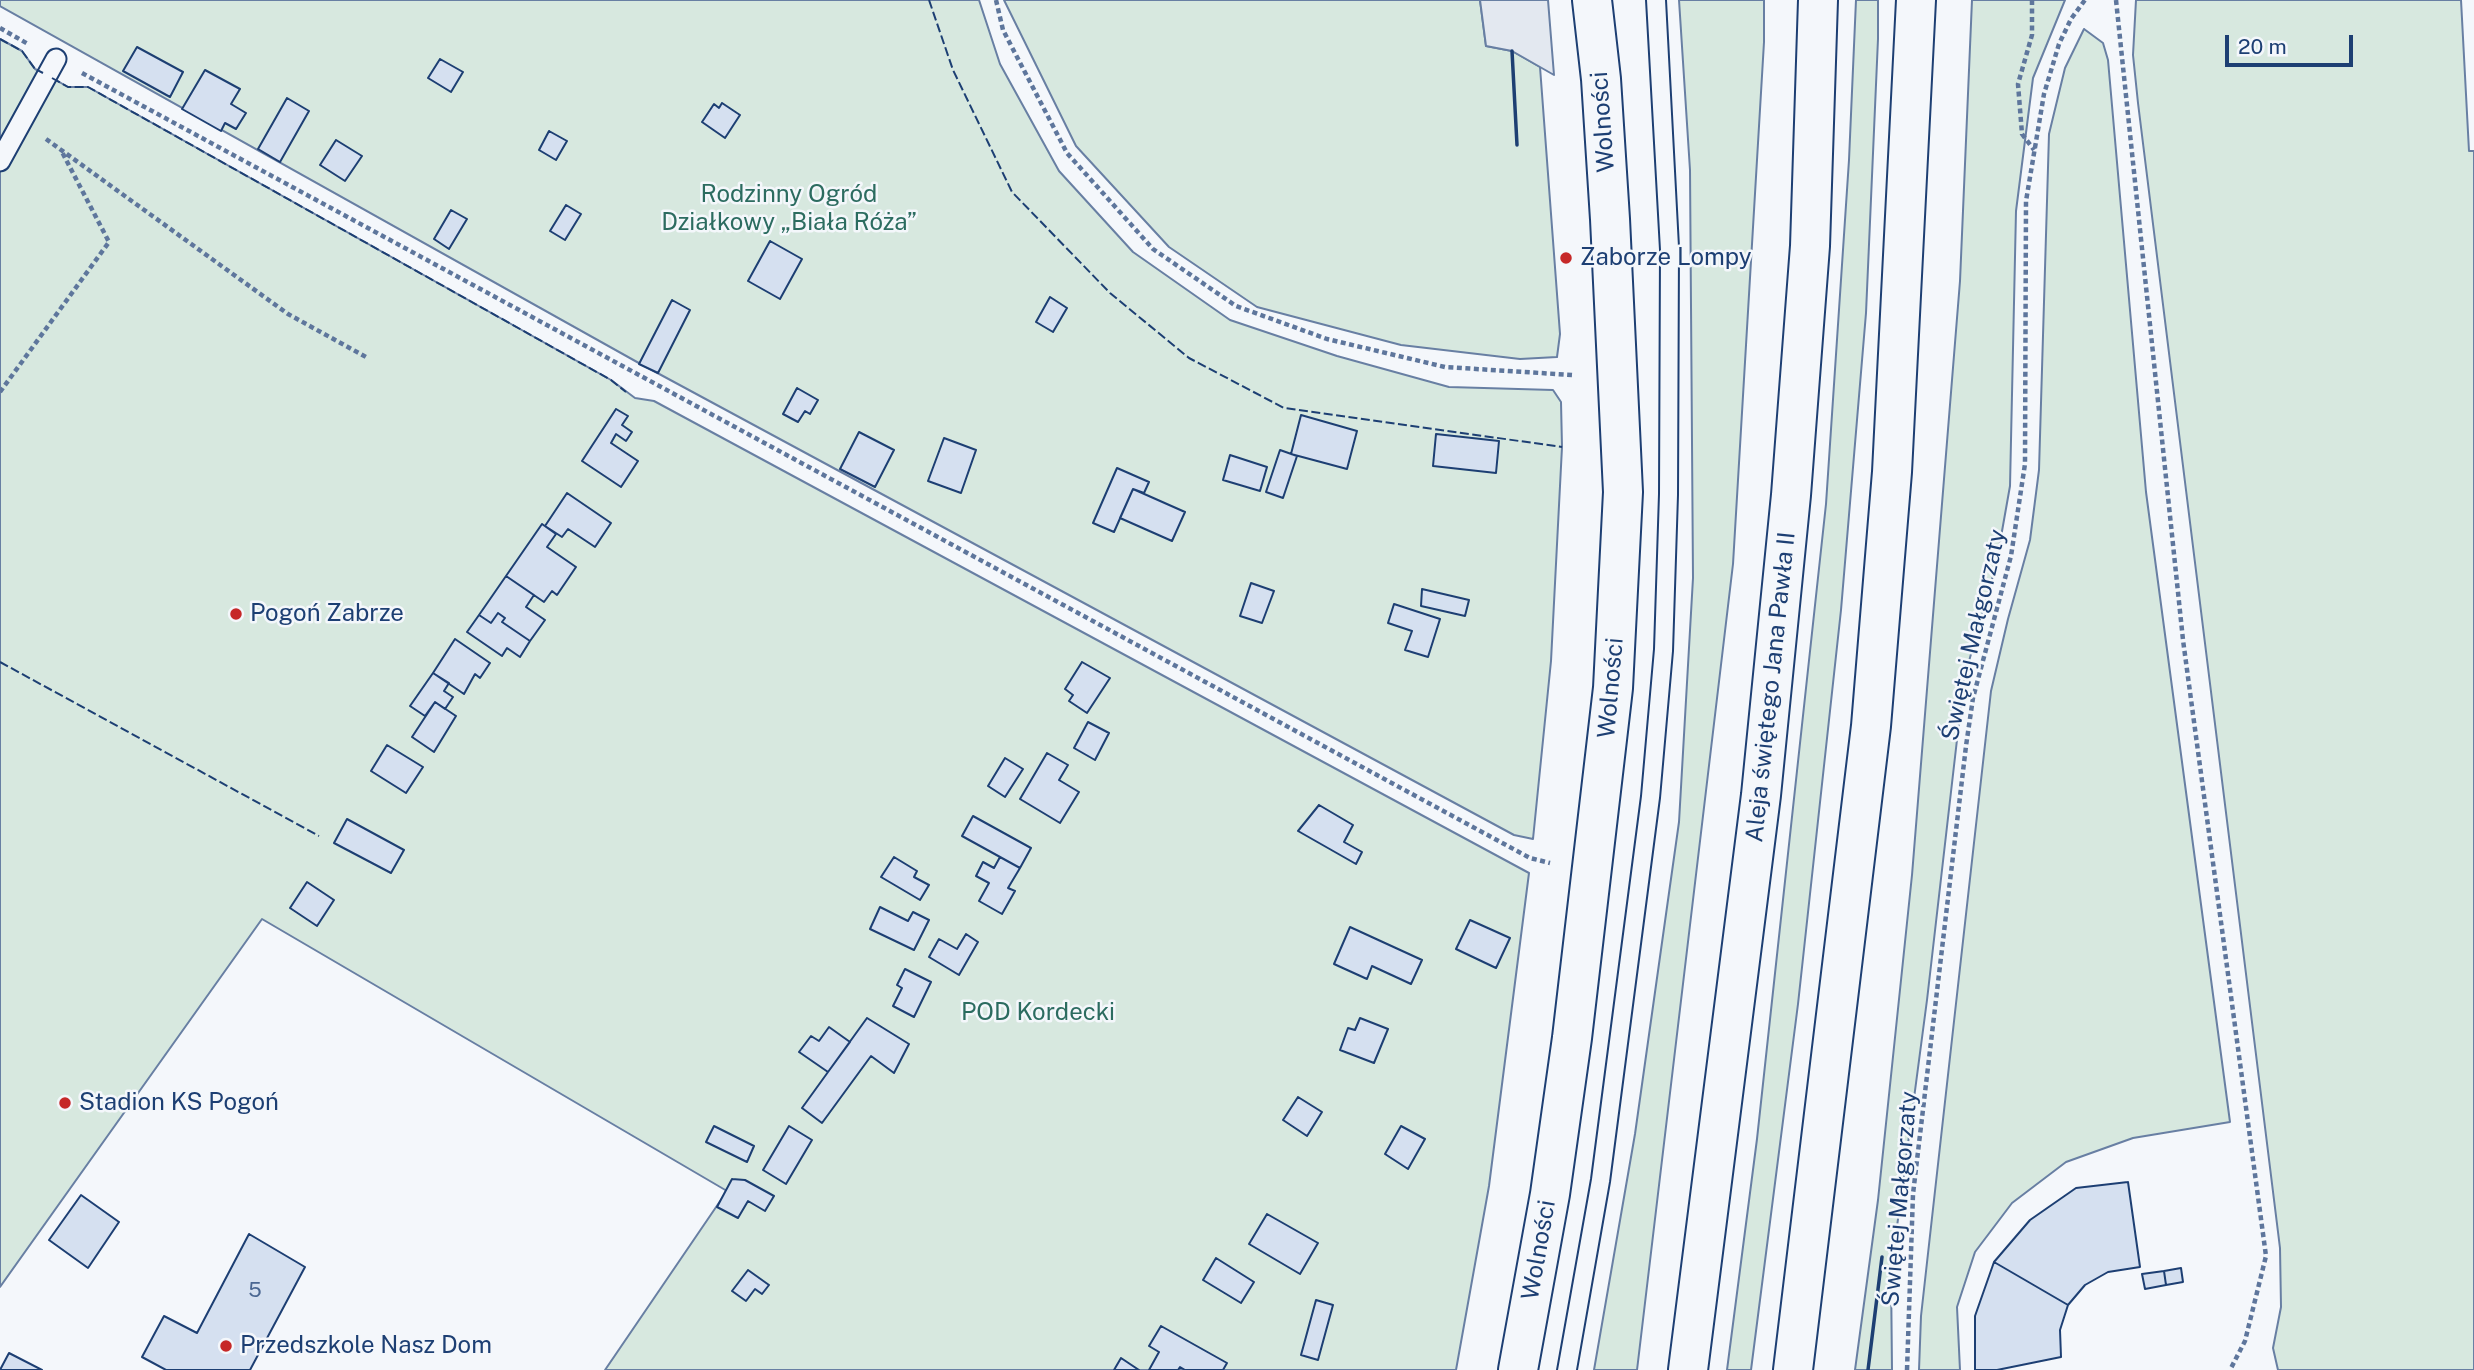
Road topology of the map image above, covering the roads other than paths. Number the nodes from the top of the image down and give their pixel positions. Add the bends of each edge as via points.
1 (1592, 0) edge
2 (1818, 0) edge
3 (1916, 0) edge
4 (56, 59) road end
5 (0, 161) edge
6 (1518, 1370) edge
7 (1688, 1370) edge
8 (1793, 1370) edge

1 - 6 main road, Wolności via 1610,219 1623,492 1613,688 1550,1194
2 - 7 main road, Aleja świętego Jana Pawła II via 1810,246 1791,495 1759,809
3 - 8 main road via 1893,459 1871,726
4 - 5 lane

